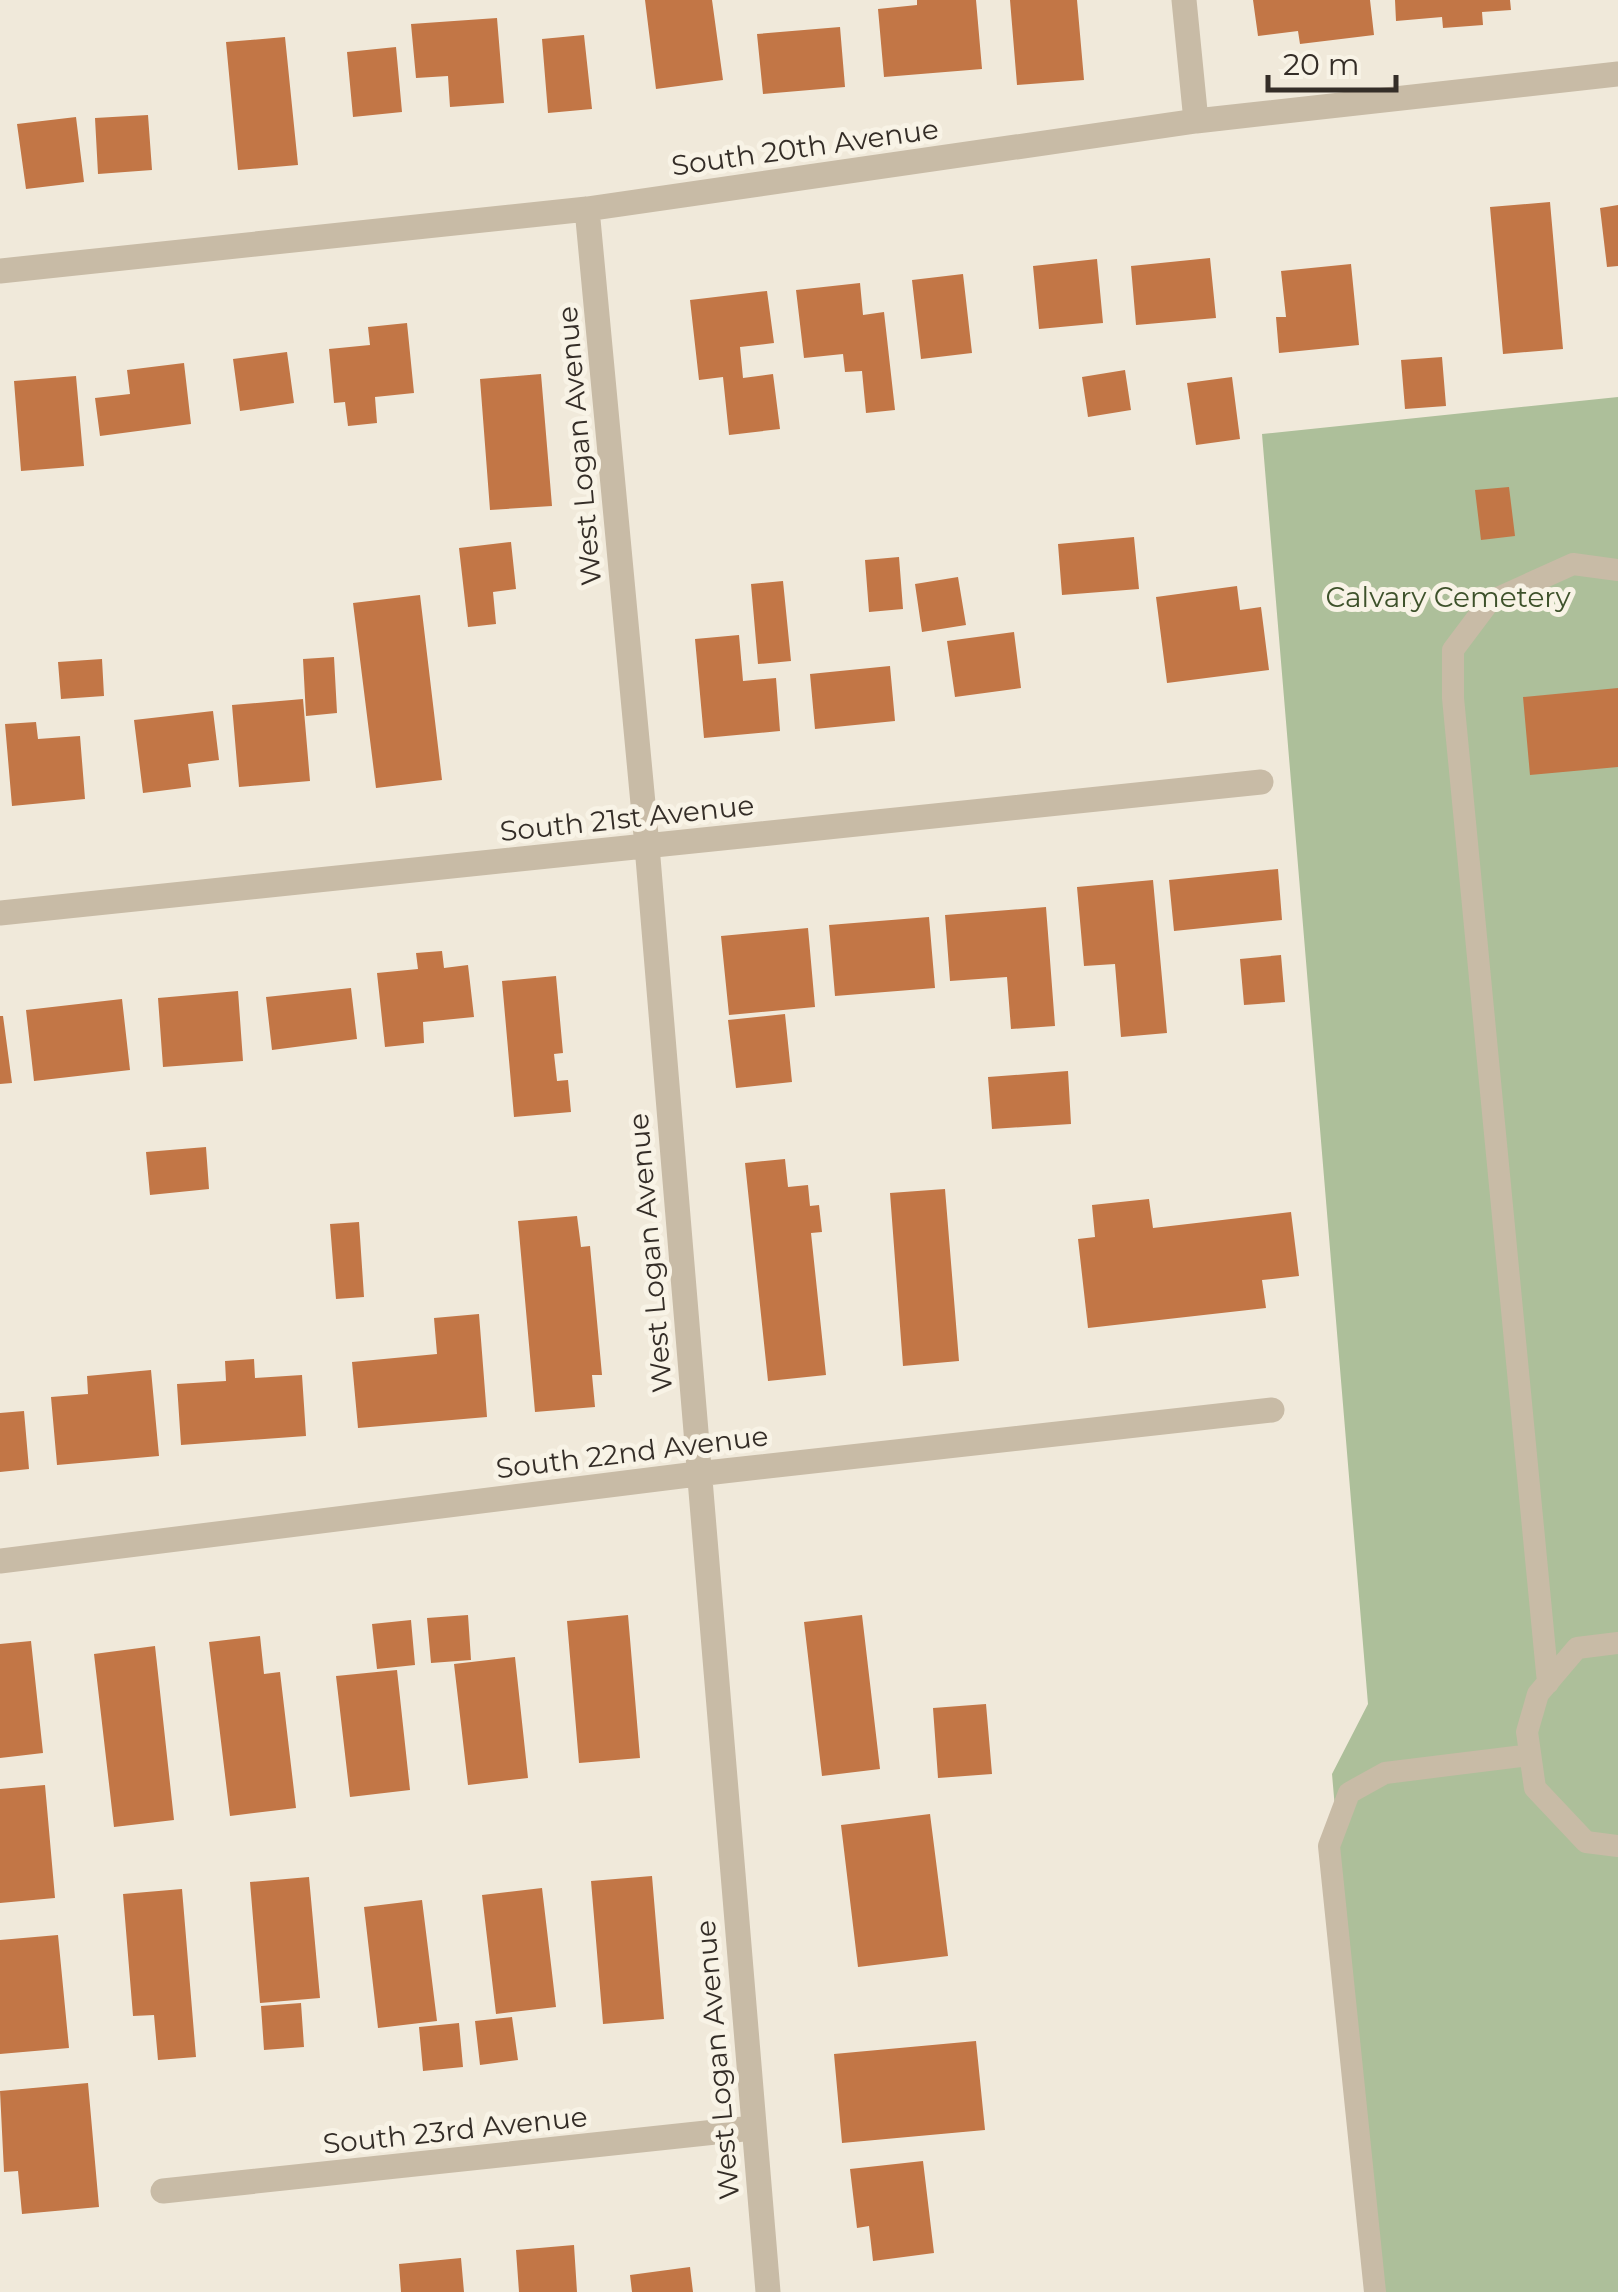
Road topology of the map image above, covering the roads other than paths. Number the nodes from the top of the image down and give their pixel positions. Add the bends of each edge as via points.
1 (1184, 0) edge
2 (1618, 74) edge
3 (1196, 121) junction
4 (587, 209) junction
5 (0, 271) edge
6 (1618, 570) edge
7 (1261, 782) dead end
8 (647, 846) junction
9 (0, 913) edge
10 (1272, 1410) dead end
11 (698, 1474) junction
12 (0, 1561) edge
13 (1618, 1643) edge
14 (1548, 1683) junction
15 (1530, 1754) junction
16 (1618, 1846) edge
17 (753, 2128) junction
18 (163, 2191) dead end
19 (768, 2292) edge
20 (1375, 2292) edge

1 - 3 street
2 - 3 street, South 20th Avenue
3 - 4 street, South 20th Avenue
4 - 5 street, South 20th Avenue
4 - 8 street, West Logan Avenue
6 - 14 lane via 1572,564 1488,602 1453,650
7 - 8 street, South 21st Avenue
8 - 9 street, South 21st Avenue
8 - 11 street, West Logan Avenue
10 - 11 street, South 22nd Avenue
11 - 12 street, South 22nd Avenue
11 - 17 street, West Logan Avenue
13 - 14 lane via 1577,1648
14 - 15 lane via 1526,1732
15 - 16 lane via 1534,1788 1586,1842
15 - 20 lane via 1385,1773 1348,1793 1328,1846
17 - 18 street, South 23rd Avenue
17 - 19 street, West Logan Avenue

